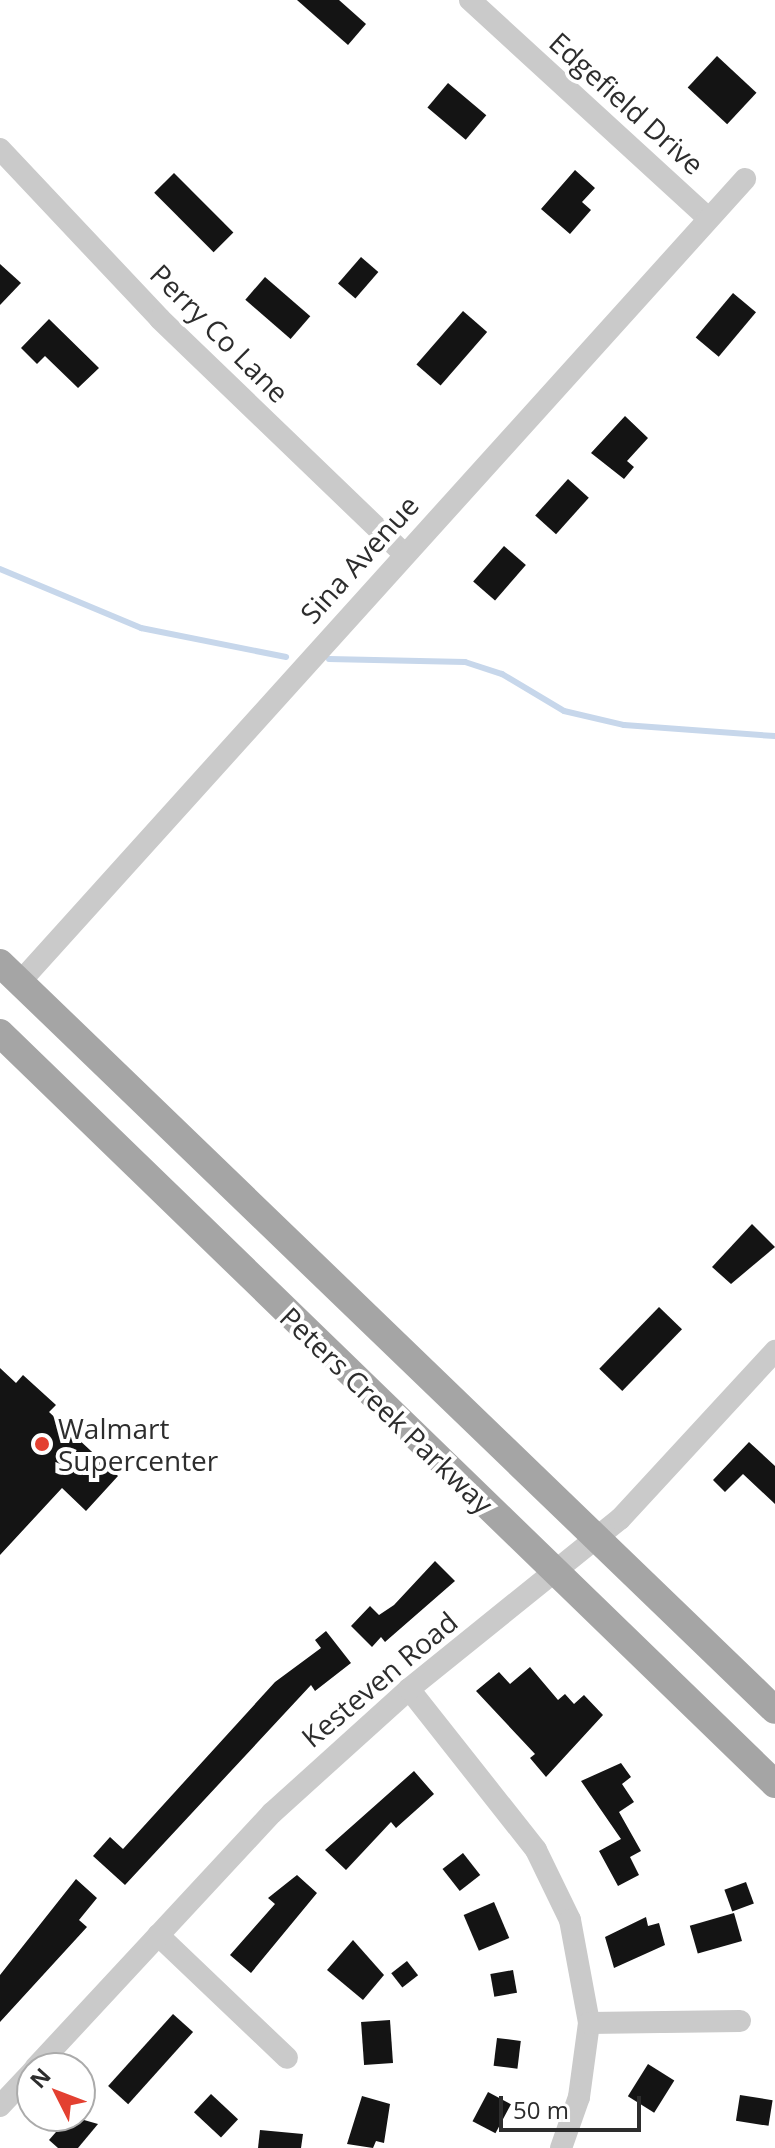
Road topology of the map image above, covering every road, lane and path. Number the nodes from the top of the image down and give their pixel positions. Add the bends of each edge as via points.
1 (470, 0) edge
2 (0, 149) edge
3 (745, 179) dead end
4 (708, 218) junction
5 (404, 554) junction
6 (10, 972) edge
7 (0, 1033) edge
8 (775, 1351) edge
9 (598, 1539) junction
10 (557, 1574) junction
11 (409, 1689) junction
12 (775, 1710) edge
13 (775, 1784) edge
14 (158, 1935) junction
15 (740, 2021) dead end
16 (589, 2023) junction
17 (51, 2052) edge
18 (287, 2058) dead end
19 (16, 2089) edge
20 (0, 2106) edge
21 (561, 2148) edge

1 - 4 street, Edgefield Drive
2 - 5 street, Perry Co Lane via 160,319
3 - 4 street, Sina Avenue
4 - 5 street, Sina Avenue
5 - 6 street, Sina Avenue
6 - 9 main road, Peters Creek Parkway
7 - 10 main road, Peters Creek Parkway
8 - 9 street, Kesteven Road
9 - 10 street, Kesteven Road
9 - 12 main road, Peters Creek Parkway
10 - 11 street, Kesteven Road
10 - 13 main road, Peters Creek Parkway
11 - 14 street, Kesteven Road via 272,1813
11 - 16 street via 496,1794 558,1888
14 - 17 street, Kesteven Road
14 - 18 street
15 - 16 street
16 - 21 street via 579,2097
19 - 20 street, Kesteven Road

